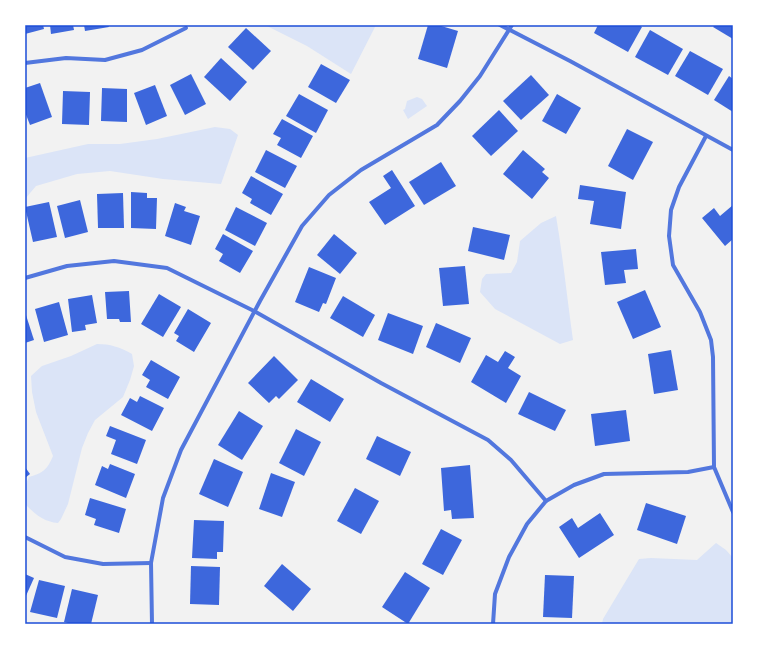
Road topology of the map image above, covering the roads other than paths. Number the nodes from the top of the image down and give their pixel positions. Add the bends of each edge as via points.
1 (500, 25) edge
2 (512, 25) edge
3 (186, 28) dead end
4 (509, 30) junction
5 (25, 62) edge
6 (706, 136) junction
7 (733, 150) edge
8 (25, 278) edge
9 (254, 312) junction
10 (714, 467) junction
11 (546, 501) junction
12 (733, 512) edge
13 (25, 537) edge
14 (151, 562) junction
15 (152, 624) edge
16 (493, 624) edge

1 - 4 street
2 - 4 street
3 - 5 street via 142,50 105,60 66,58
4 - 6 street
4 - 9 street via 480,76 437,125 361,170 329,195 302,226
6 - 7 street
6 - 10 street via 679,187 671,210 669,236 673,265 700,312 711,340
8 - 9 street via 67,266 114,261 167,268
9 - 11 street via 488,440 511,460
9 - 14 street via 181,450 163,498
10 - 11 street via 688,472 604,474
10 - 12 street
11 - 16 street via 527,524 509,557 495,594
13 - 14 street via 64,557 103,564
14 - 15 street

